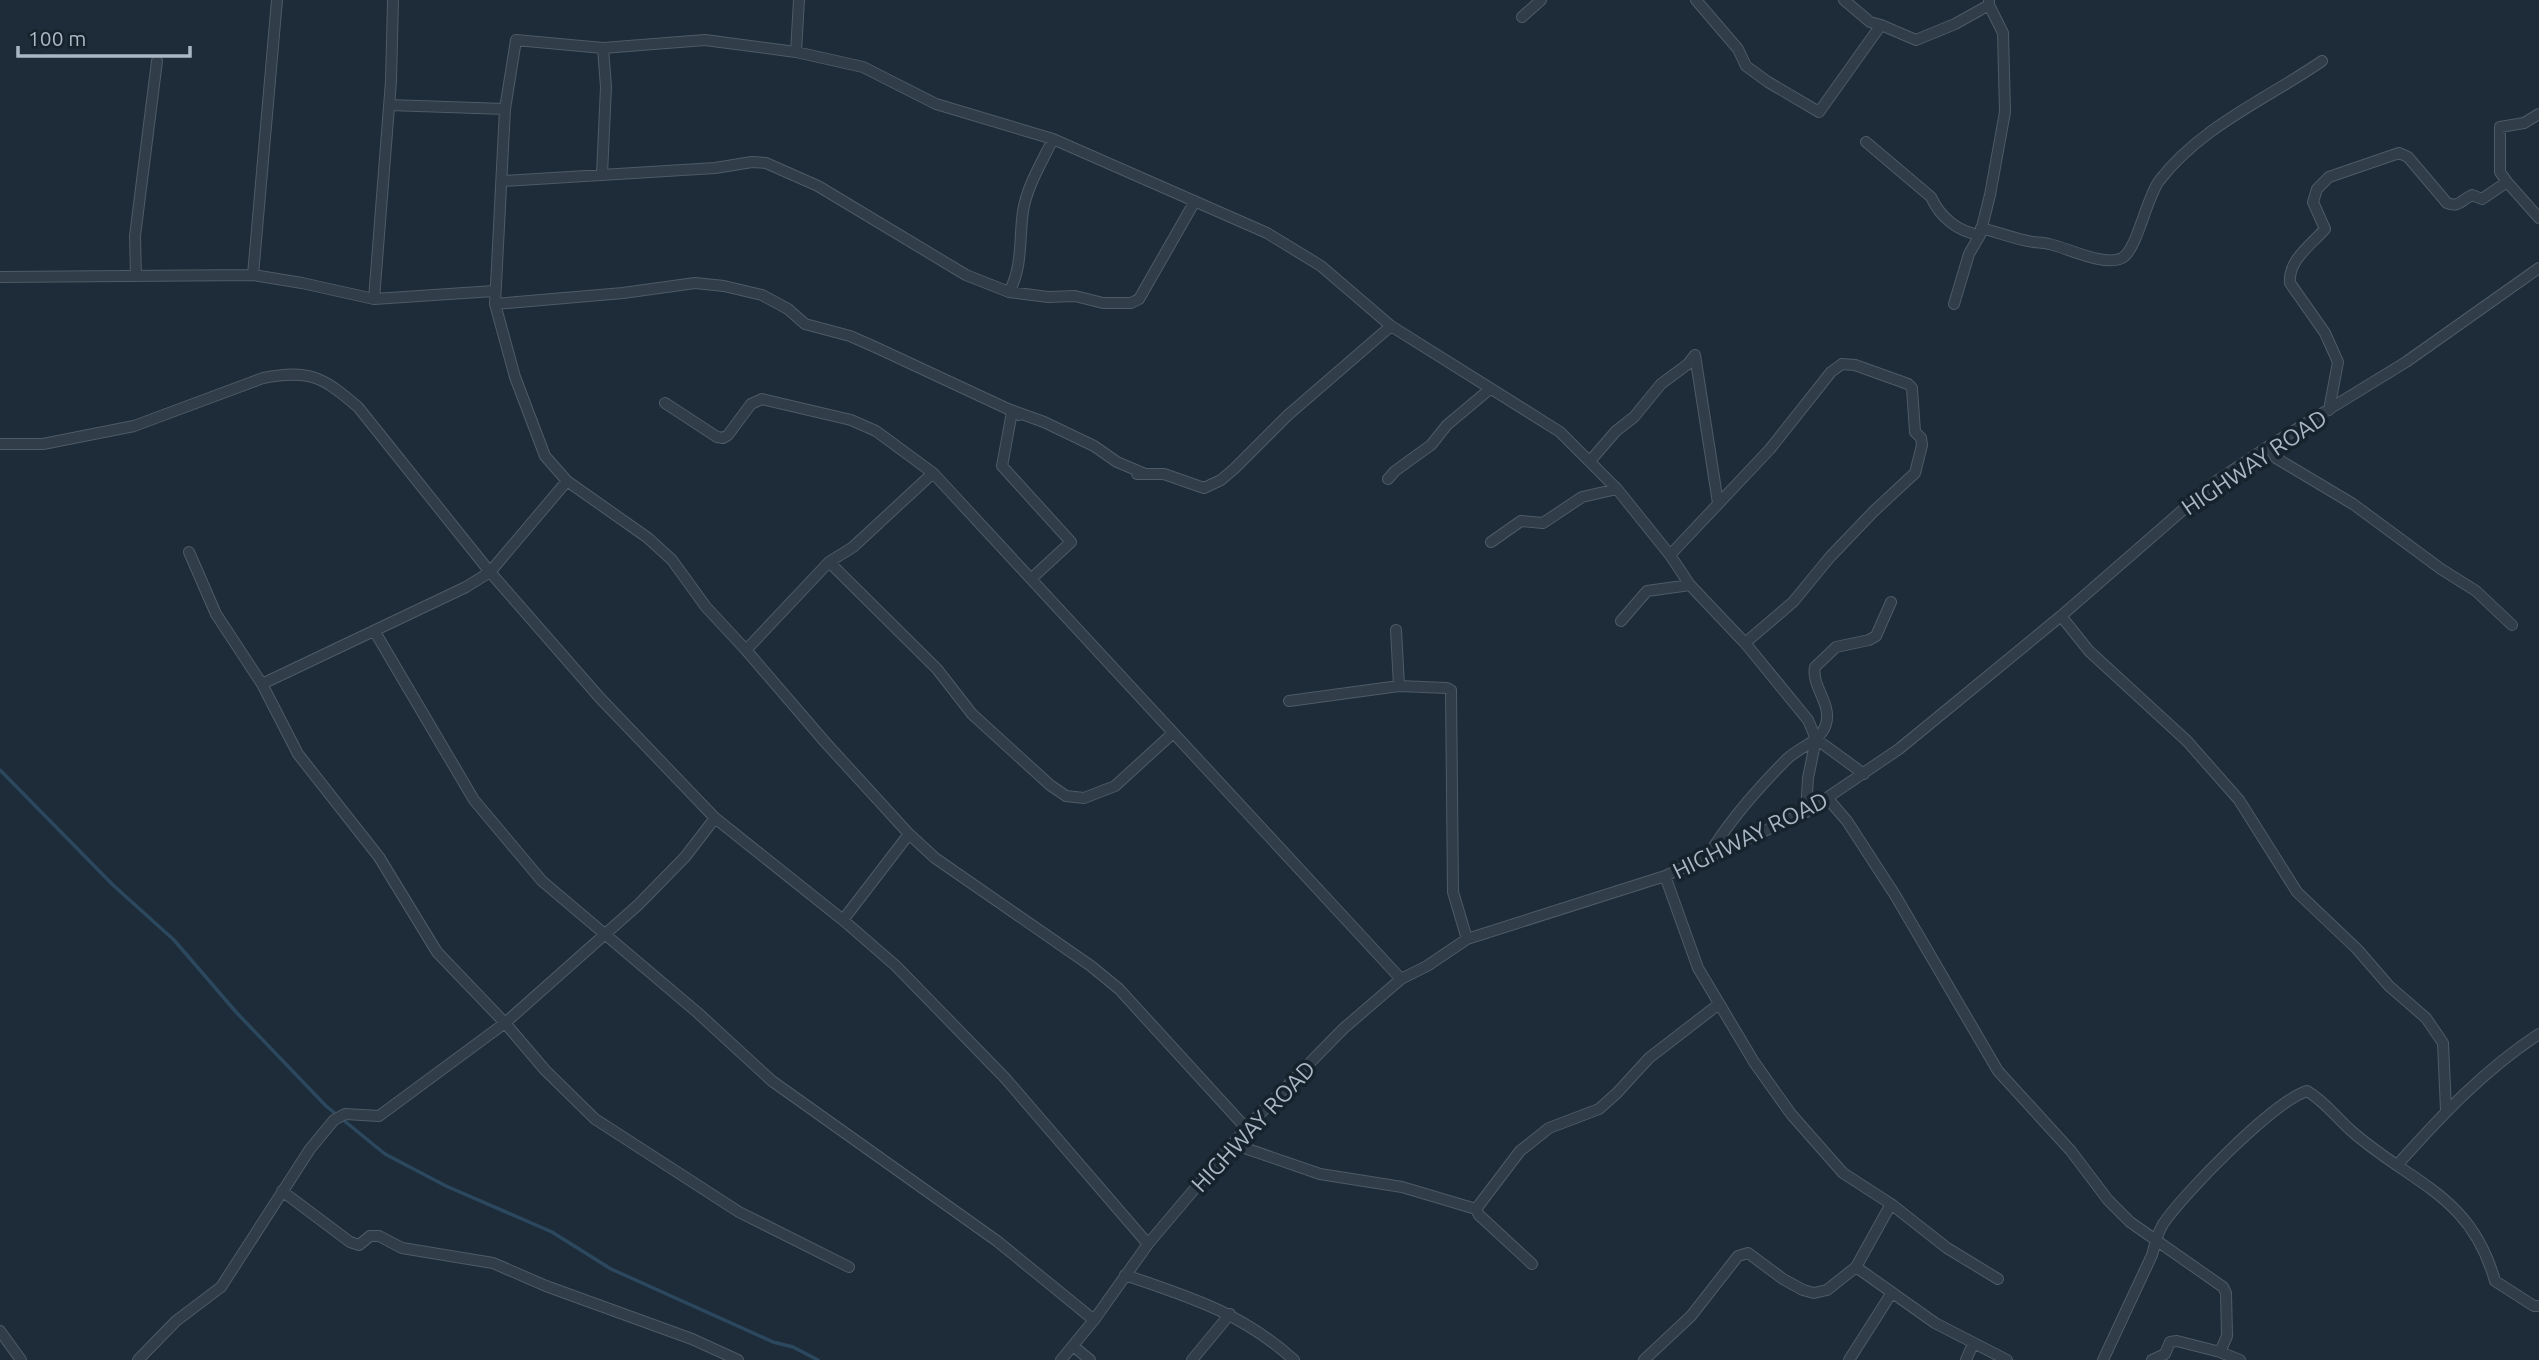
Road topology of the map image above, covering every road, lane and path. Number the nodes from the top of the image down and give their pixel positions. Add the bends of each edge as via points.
1 (277, 0) edge
2 (800, 0) edge
3 (1541, 0) edge
4 (1696, 0) edge
5 (1844, 0) edge
6 (393, 1) edge
7 (1989, 3) edge
8 (1522, 17) dead end
9 (1881, 25) junction
10 (603, 48) junction
11 (796, 52) junction
12 (157, 61) dead end
13 (2322, 61) dead end
14 (389, 105) junction
15 (505, 109) junction
16 (2539, 114) edge
17 (1053, 139) junction
18 (1866, 142) dead end
19 (602, 174) junction
20 (503, 181) junction
21 (2507, 182) junction
22 (1195, 201) junction
23 (2539, 218) edge
24 (1981, 232) junction
25 (2539, 268) edge
26 (136, 275) junction
27 (253, 275) junction
28 (0, 277) edge
29 (494, 290) junction
30 (1009, 292) junction
31 (374, 299) junction
32 (495, 304) junction
33 (1954, 304) dead end
34 (1391, 326) junction
35 (1490, 389) junction
36 (665, 403) dead end
37 (2329, 410) junction
38 (0, 444) edge
39 (2269, 446) junction
40 (1590, 461) junction
41 (933, 473) junction
42 (1143, 473) junction
43 (1388, 479) dead end
44 (567, 481) junction
45 (1617, 489) junction
46 (1717, 503) junction
47 (1490, 542) dead end
48 (189, 552) dead end
49 (1670, 555) junction
50 (829, 562) junction
51 (490, 572) junction
52 (1032, 578) junction
53 (1690, 585) junction
54 (1891, 601) dead end
55 (2061, 616) junction
56 (1621, 621) dead end
57 (2512, 625) dead end
58 (1396, 630) dead end
59 (375, 632) junction
60 (1745, 643) junction
61 (746, 650) junction
62 (262, 684) junction
63 (1399, 686) junction
64 (1289, 701) dead end
65 (1172, 734) junction
66 (1816, 739) junction
67 (1864, 775) junction
68 (1828, 799) junction
69 (1806, 812) junction
70 (715, 818) junction
71 (909, 834) junction
72 (1706, 859) junction
73 (1665, 876) junction
74 (843, 920) junction
75 (605, 933) junction
76 (1467, 939) junction
77 (1401, 979) junction
78 (1720, 1004) junction
79 (505, 1023) junction
80 (2539, 1034) edge
81 (2446, 1110) junction
82 (1246, 1128) junction
83 (1233, 1144) junction
84 (2398, 1164) junction
85 (282, 1191) junction
86 (1891, 1204) junction
87 (1476, 1209) junction
88 (2156, 1241) junction
89 (1148, 1244) junction
90 (1532, 1264) dead end
91 (849, 1267) dead end
92 (1856, 1267) junction
93 (1125, 1275) junction
94 (1998, 1279) dead end
95 (1891, 1294) junction
96 (2539, 1306) edge
97 (1230, 1314) junction
98 (1094, 1320) junction
99 (0, 1331) edge
100 (1973, 1344) junction
101 (1073, 1346) junction
102 (2220, 1352) junction
103 (21, 1360) edge
104 (138, 1360) edge
105 (738, 1360) edge
106 (1060, 1360) edge
107 (1090, 1360) edge
108 (1192, 1360) edge
109 (1294, 1360) edge
110 (1644, 1360) edge
111 (1849, 1360) edge
112 (1966, 1360) edge
113 (2007, 1360) edge
114 (2103, 1360) edge
115 (2152, 1360) edge
116 (2240, 1360) edge

1 - 27 street
2 - 11 street
3 - 8 street
4 - 9 street via 1738,49 1745,66 1819,112
5 - 9 street via 1870,22
6 - 14 street
7 - 9 street via 1916,40
7 - 24 street via 2003,33 2005,112
10 - 11 street via 705,40
10 - 15 street via 516,40
10 - 19 street
11 - 17 street via 863,67 936,104
12 - 26 street via 135,236
13 - 24 street via 2231,116 2184,155 2159,181 2122,258 2102,260 2049,244
14 - 15 street
14 - 31 street
15 - 20 street
16 - 21 street via 2524,123 2500,127 2500,172
17 - 22 street
17 - 30 street via 1023,208 1017,278
18 - 24 street via 1931,197 1937,210 1953,224 1969,234
19 - 20 street
19 - 30 street via 766,163 818,186 966,275
20 - 29 street
21 - 23 street
21 - 37 street via 2482,199 2472,195 2452,205 2399,153 2329,177 2317,189 2313,202 2325,229 2292,264 2289,274 2290,283 2325,333 2338,362
22 - 30 street via 1139,299 1131,303
22 - 34 street via 1267,233 1321,267
24 - 33 street via 1969,254
25 - 37 street, HIGHWAY ROAD
26 - 27 street
26 - 28 street
27 - 31 street
29 - 31 street
29 - 32 street
32 - 42 street via 695,283 762,295 805,324 875,347 1044,422
32 - 44 street via 515,377 545,456
34 - 35 street
34 - 42 street via 1221,480 1204,488 1164,474
35 - 40 street via 1560,432
35 - 43 street
36 - 41 street via 723,438 757,400 819,411 876,431
37 - 39 street, HIGHWAY ROAD
38 - 51 street via 43,444 134,426 263,378 285,374 318,378 358,407
39 - 55 street, HIGHWAY ROAD via 2215,482
39 - 57 street via 2276,458 2353,504 2476,591
40 - 45 street
40 - 46 street via 1661,384 1695,355
41 - 50 street via 853,547
41 - 52 street
42 - 52 street via 1133,474 1012,412 1002,466 1070,542
44 - 51 street
44 - 61 street via 672,560 706,607
45 - 47 street via 1582,497 1544,523 1521,521
45 - 49 street
46 - 49 street
46 - 60 street via 1842,364 1903,381 1912,388 1915,432 1922,446 1915,473 1830,557 1793,602
48 - 62 street via 216,614
49 - 53 street
50 - 61 street
50 - 65 street via 937,668 972,714 1066,796 1084,798 1115,786
51 - 59 street
51 - 70 street via 600,698
52 - 65 street
53 - 56 street via 1647,591
53 - 60 street
54 - 66 street via 1876,636 1836,647 1815,667 1827,716
55 - 67 street, HIGHWAY ROAD
55 - 81 street via 2089,651 2187,741 2239,800 2297,892 2427,1018 2443,1043
58 - 63 street
59 - 62 street
59 - 75 street via 474,800 542,881
60 - 66 street via 1808,720
61 - 71 street
62 - 79 street via 298,754 379,858 437,952
63 - 64 street
63 - 76 street via 1447,688 1452,694 1453,892
65 - 77 street
66 - 67 street
66 - 69 street
66 - 72 street via 1789,757 1723,830
67 - 68 street, HIGHWAY ROAD
68 - 69 street, HIGHWAY ROAD
68 - 88 street via 1895,895 1998,1071 2071,1151 2108,1200
69 - 72 street, HIGHWAY ROAD
70 - 74 street
70 - 75 street via 685,857
71 - 74 street
71 - 82 street via 935,859 1119,989
72 - 73 street, HIGHWAY ROAD
73 - 76 street, HIGHWAY ROAD
73 - 78 street via 1698,968
74 - 89 street via 896,966 1005,1078
75 - 79 street
75 - 98 street via 772,1081 997,1241
76 - 77 street, HIGHWAY ROAD
77 - 82 street, HIGHWAY ROAD via 1343,1029
78 - 86 street via 1791,1114 1843,1173
78 - 87 street via 1649,1058 1599,1109 1549,1128 1520,1151
79 - 85 street via 379,1115 345,1114 334,1120
79 - 91 street via 595,1119 738,1212
80 - 81 street via 2511,1052
81 - 84 street
82 - 83 street, HIGHWAY ROAD
83 - 87 street via 1320,1174 1402,1187
83 - 89 street, HIGHWAY ROAD
84 - 88 street via 2355,1134 2307,1091 2261,1123 2201,1179 2163,1225
84 - 96 street via 2450,1203 2488,1257 2495,1282
85 - 104 street via 221,1287 176,1321
85 - 105 street via 350,1242 359,1245 370,1236 379,1236 402,1248 493,1263
86 - 92 street
86 - 94 street via 1947,1248
87 - 90 street
88 - 102 street via 2223,1287 2227,1336
88 - 114 street
89 - 93 street, HIGHWAY ROAD
92 - 95 street
92 - 110 street via 1827,1290 1814,1293 1783,1279 1748,1253 1738,1256 1690,1316
93 - 97 street
93 - 98 street, HIGHWAY ROAD
95 - 100 street
95 - 111 street
97 - 108 street
97 - 109 street via 1273,1340
98 - 101 street, HIGHWAY ROAD
99 - 103 street
100 - 112 street
100 - 113 street
101 - 106 street, HIGHWAY ROAD
101 - 107 street
102 - 115 street via 2177,1341
102 - 116 street

